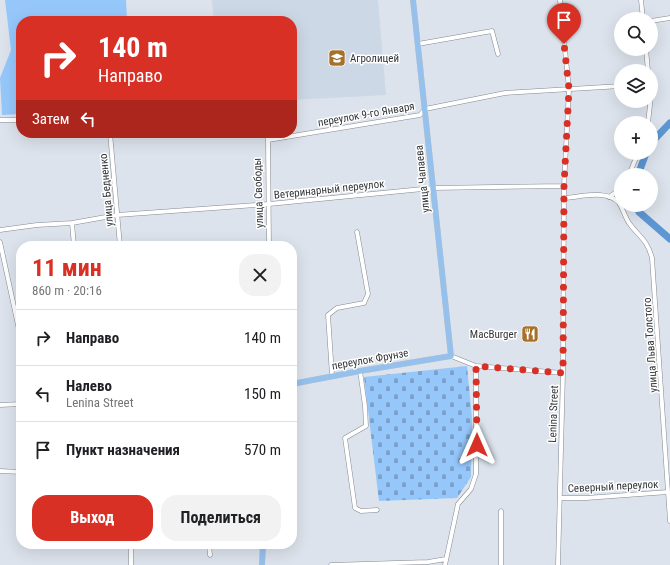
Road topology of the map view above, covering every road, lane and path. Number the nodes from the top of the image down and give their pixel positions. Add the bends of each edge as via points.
1 (413, 0) edge
2 (560, 0) edge
3 (642, 0) edge
4 (643, 12) edge
5 (670, 18) edge
6 (658, 20) edge
7 (418, 44) junction
8 (498, 54) dead end
9 (614, 86) edge
10 (569, 89) junction
11 (425, 109) junction
12 (0, 120) edge
13 (16, 120) edge
14 (297, 135) edge
15 (110, 138) edge
16 (281, 138) edge
17 (268, 140) joint
18 (564, 186) junction
19 (434, 188) junction
20 (614, 194) edge
21 (610, 197) junction
22 (566, 198) junction
23 (270, 204) junction
24 (117, 215) junction
25 (72, 223) junction
26 (0, 230) edge
27 (357, 232) dead end
28 (74, 241) edge
29 (120, 241) edge
30 (269, 241) edge
31 (0, 244) edge
32 (16, 316) edge
33 (451, 356) junction
34 (476, 366) junction
35 (360, 370) junction
36 (563, 373) junction
37 (332, 376) junction
38 (297, 383) edge
39 (16, 404) edge
40 (0, 405) edge
41 (0, 472) edge
42 (16, 472) edge
43 (668, 492) junction
44 (560, 498) junction
45 (377, 510) dead end
46 (501, 510) dead end
47 (670, 521) edge
48 (131, 549) edge
49 (209, 549) edge
50 (263, 549) edge
51 (210, 555) dead end
52 (446, 559) junction
53 (428, 562) junction
54 (131, 565) edge
55 (262, 565) edge
56 (331, 565) edge
57 (434, 565) edge
58 (445, 565) edge
59 (501, 565) edge
60 (558, 565) edge

1 - 7 main road, улица Чапаева
2 - 10 street, Lenina Street
3 - 4 street
5 - 6 street
7 - 8 street via 492,32
7 - 11 main road, улица Чапаева
9 - 10 street, переулок 9-го Января
10 - 11 street, переулок 9-го Января via 504,93
10 - 18 street, Lenina Street
11 - 14 street, переулок 9-го Января via 420,116
11 - 19 main road, улица Чапаева
12 - 13 street
15 - 24 street, улица Бедненко
16 - 17 street, переулок 9-го Января
17 - 23 street, улица Свободы via 266,152
18 - 19 street, Ветеринарный переулок
18 - 22 street, Lenina Street
19 - 23 street, Ветеринарный переулок
19 - 33 main road, улица Чапаева
20 - 21 street
21 - 22 street via 600,195
21 - 43 street, улица Льва Толстого via 618,202 629,222 648,244 652,258
22 - 36 street, Lenina Street
23 - 24 street, Ветеринарный переулок
23 - 30 street, улица Свободы
24 - 25 street, Ветеринарный переулок
24 - 29 street, улица Бедненко
25 - 26 street, Ветеринарный переулок
25 - 28 street
27 - 37 street via 368,294 364,303 337,308 328,315
31 - 32 street
33 - 34 street
33 - 35 main road, переулок Фрунзе
34 - 36 street
34 - 52 street via 476,474 471,489 458,504
35 - 37 main road, переулок Фрунзе
35 - 45 street via 366,406 366,426 345,438 349,473 356,508
36 - 44 street, Lenina Street
37 - 38 main road, переулок Фрунзе
39 - 40 street
41 - 42 street
43 - 44 street, Северный переулок
43 - 47 street, улица Льва Толстого
44 - 60 street, Lenina Street
46 - 59 street
48 - 54 street
49 - 51 street
50 - 55 main road
52 - 53 street
52 - 58 street
53 - 56 street
53 - 57 street

